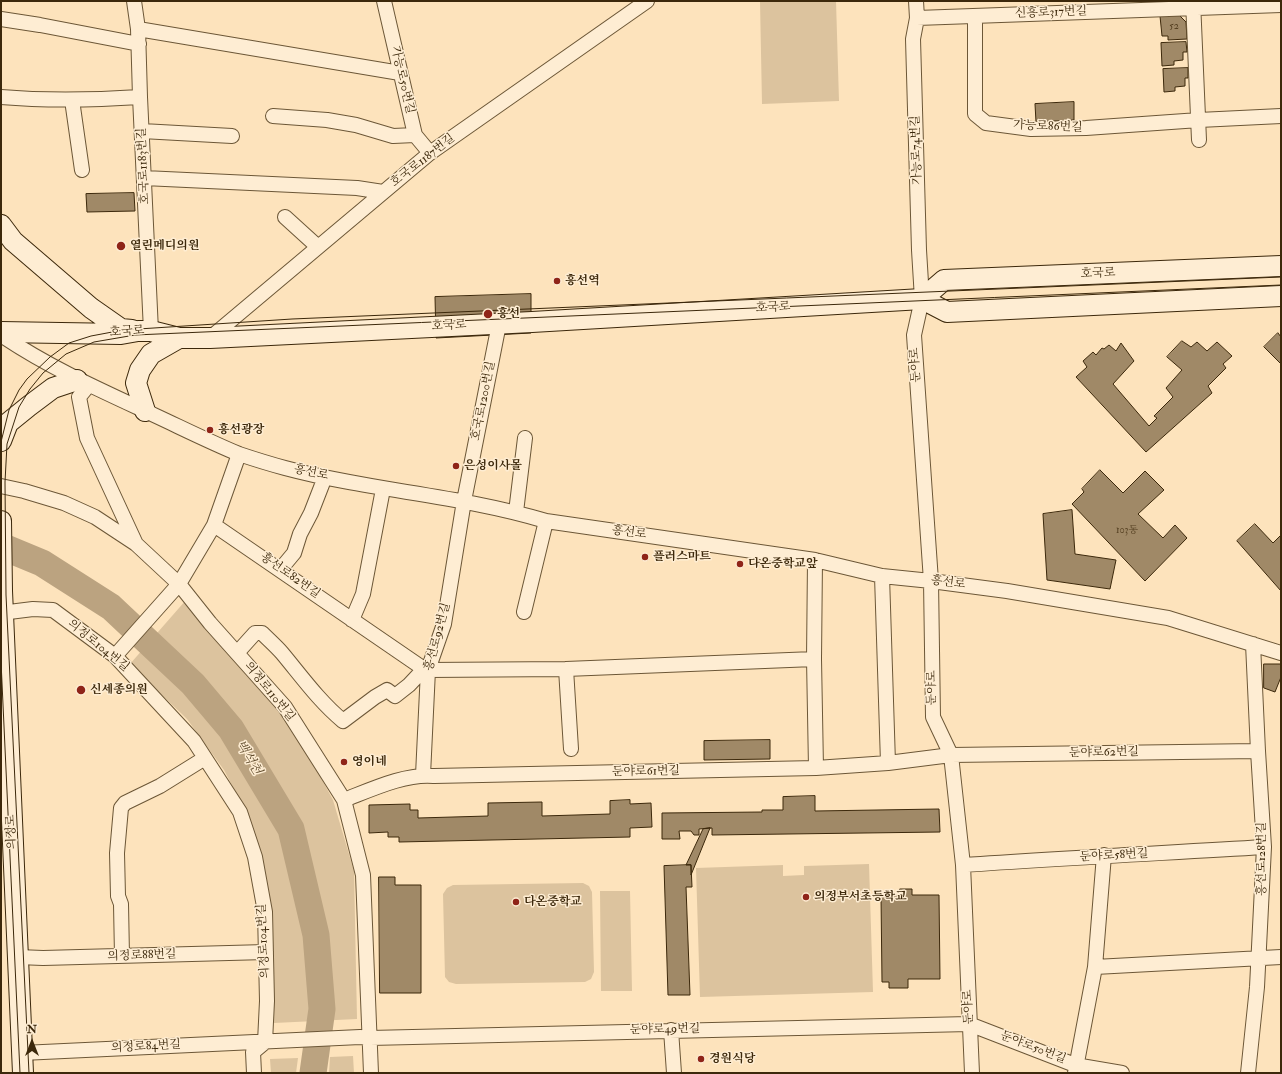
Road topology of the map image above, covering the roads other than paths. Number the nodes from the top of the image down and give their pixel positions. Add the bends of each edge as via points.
1 (134, 1) edge
2 (384, 1) edge
3 (648, 1) edge
4 (916, 1) edge
5 (1193, 5) edge
6 (1281, 5) edge
7 (975, 16) junction
8 (917, 18) junction
9 (1, 19) edge
10 (138, 29) junction
11 (139, 44) junction
12 (400, 73) junction
13 (1, 97) edge
14 (140, 97) junction
15 (72, 100) junction
16 (273, 116) dead end
17 (1281, 116) edge
18 (1198, 120) junction
19 (142, 131) junction
20 (415, 135) junction
21 (232, 136) dead end
22 (1199, 140) dead end
23 (430, 153) junction
24 (82, 170) dead end
25 (144, 178) junction
26 (383, 192) junction
27 (285, 217) dead end
28 (1, 225) edge
29 (318, 247) junction
30 (1281, 266) edge
31 (1281, 296) edge
32 (922, 300) junction
33 (499, 324) junction
34 (145, 331) junction
35 (1, 332) edge
36 (1, 335) edge
37 (178, 338) junction
38 (210, 338) junction
39 (82, 383) junction
40 (145, 411) junction
41 (525, 438) dead end
42 (1, 441) edge
43 (239, 454) junction
44 (325, 477) junction
45 (1, 486) edge
46 (383, 489) junction
47 (464, 501) junction
48 (516, 512) junction
49 (1, 521) edge
50 (546, 521) junction
51 (214, 525) junction
52 (136, 544) junction
53 (815, 560) junction
54 (279, 569) junction
55 (882, 576) junction
56 (931, 580) junction
57 (178, 584) junction
58 (524, 612) dead end
59 (2, 613) edge
60 (352, 620) junction
61 (1253, 644) junction
62 (237, 653) junction
63 (1281, 653) edge
64 (115, 656) junction
65 (814, 659) junction
66 (566, 668) junction
67 (426, 670) junction
68 (571, 749) dead end
69 (1258, 751) junction
70 (951, 754) junction
71 (205, 758) junction
72 (888, 763) junction
73 (816, 768) junction
74 (423, 774) junction
75 (344, 800) junction
76 (1264, 847) junction
77 (1104, 855) junction
78 (963, 865) junction
79 (266, 952) junction
80 (122, 956) junction
81 (18, 957) junction
82 (1259, 957) junction
83 (1281, 957) edge
84 (1095, 967) junction
85 (969, 1024) junction
86 (671, 1030) junction
87 (365, 1038) junction
88 (267, 1041) junction
89 (22, 1053) junction
90 (1075, 1069) edge
91 (22, 1073) edge
92 (254, 1073) edge
93 (371, 1073) edge
94 (674, 1073) edge
95 (972, 1073) edge
96 (1122, 1073) edge
97 (1248, 1073) edge

1 - 10 street, 호국로1183번길
2 - 12 street, 가능로50번길
3 - 23 street, 호국로1187번길
4 - 8 street, 가능로74번길
5 - 6 street, 신흥로317번길
5 - 7 street, 신흥로317번길
5 - 18 street
7 - 8 street, 신흥로317번길
7 - 18 street, 가능로86번길 via 975,114 986,123 1030,129
8 - 32 street, 가능로74번길 via 913,39
9 - 11 street
10 - 11 street, 호국로1183번길
10 - 12 street
11 - 14 street, 호국로1183번길
12 - 20 street, 가능로50번길
13 - 15 street
14 - 15 street
14 - 19 street, 호국로1183번길
15 - 24 street
16 - 20 street via 334,121 393,136
17 - 18 street, 가능로86번길
18 - 22 street
19 - 21 street
19 - 25 street, 호국로1183번길
20 - 23 street, 가능로50번길
23 - 26 street, 호국로1187번길
25 - 26 street via 357,188
25 - 34 street, 호국로1183번길
26 - 29 street, 호국로1187번길
27 - 29 street
28 - 34 street via 13,241 91,308 121,329
29 - 38 street, 호국로1187번길
30 - 32 street, 호국로 via 944,280
31 - 32 street, 호국로 via 947,312
32 - 33 street, 호국로
32 - 56 street, 둔야로 via 914,335
33 - 38 street, 호국로
33 - 47 street, 호국로1200번길
34 - 35 street, 호국로 via 121,334
34 - 37 street, 호국로
36 - 39 street, 흥선로
37 - 38 street, 호국로
37 - 40 street via 151,354 140,370 136,383
39 - 40 street, 흥선로
39 - 42 street via 53,388 8,423
39 - 52 street via 79,397 87,438
40 - 43 street, 흥선로
41 - 48 street
43 - 44 street, 흥선로
43 - 51 street
44 - 46 street, 흥선로
44 - 54 street via 294,553
45 - 52 street, 의정로110번길 via 64,503 95,517
46 - 47 street, 흥선로
46 - 60 street via 363,594
47 - 48 street, 흥선로
47 - 67 street, 흥선로92번길 via 444,624
48 - 50 street, 흥선로
49 - 59 street, 의정로
50 - 53 street, 흥선로
50 - 58 street
51 - 54 street, 흥선로82번길
51 - 57 street
52 - 57 street, 의정로110번길
53 - 55 street, 흥선로
53 - 65 street
54 - 60 street, 흥선로82번길
55 - 56 street, 흥선로
55 - 72 street
56 - 61 street, 흥선로 via 1168,618
56 - 70 street, 둔야로 via 933,717
57 - 62 street, 의정로110번길
57 - 64 street
59 - 64 street, 의정로104번길 via 33,609 53,610
59 - 81 street, 의정로
60 - 67 street, 흥선로82번길
61 - 63 street, 흥선로
61 - 69 street, 흥선로128번길
62 - 67 street via 255,633 262,633 282,652 304,682 343,721 387,690 395,696
62 - 75 street, 의정로110번길 via 285,707
64 - 71 street, 의정로104번길 via 194,741
65 - 66 street
65 - 73 street
66 - 67 street
66 - 68 street
67 - 74 street, 흥선로92번길
69 - 70 street, 둔야로62번길
69 - 76 street, 흥선로128번길
70 - 72 street, 둔야로61번길
70 - 78 street, 둔야로
71 - 79 street, 의정로104번길 via 240,812 255,857 265,912
71 - 80 street via 160,786 125,803 121,808 117,853
72 - 73 street, 둔야로61번길
73 - 74 street, 둔야로61번길
74 - 75 street, 둔야로61번길 via 380,786
75 - 87 street, 의정로110번길 via 363,875
76 - 77 street, 둔야로58번길
76 - 82 street, 흥선로128번길
77 - 78 street, 둔야로58번길
77 - 84 street
78 - 85 street, 둔야로
79 - 80 street, 의정로88번길
79 - 88 street, 의정로104번길
80 - 81 street, 의정로88번길
81 - 89 street, 의정로
82 - 83 street
82 - 84 street
82 - 97 street, 흥선로128번길
84 - 90 street
85 - 86 street, 둔야로49번길
85 - 90 street, 둔야로50번길
85 - 95 street, 둔야로
86 - 87 street, 둔야로49번길
86 - 94 street
87 - 88 street, 둔야로49번길
87 - 93 street, 의정로110번길
88 - 89 street, 의정로84번길
88 - 92 street via 254,1052
89 - 91 street, 의정로
90 - 96 street, 둔야로50번길

